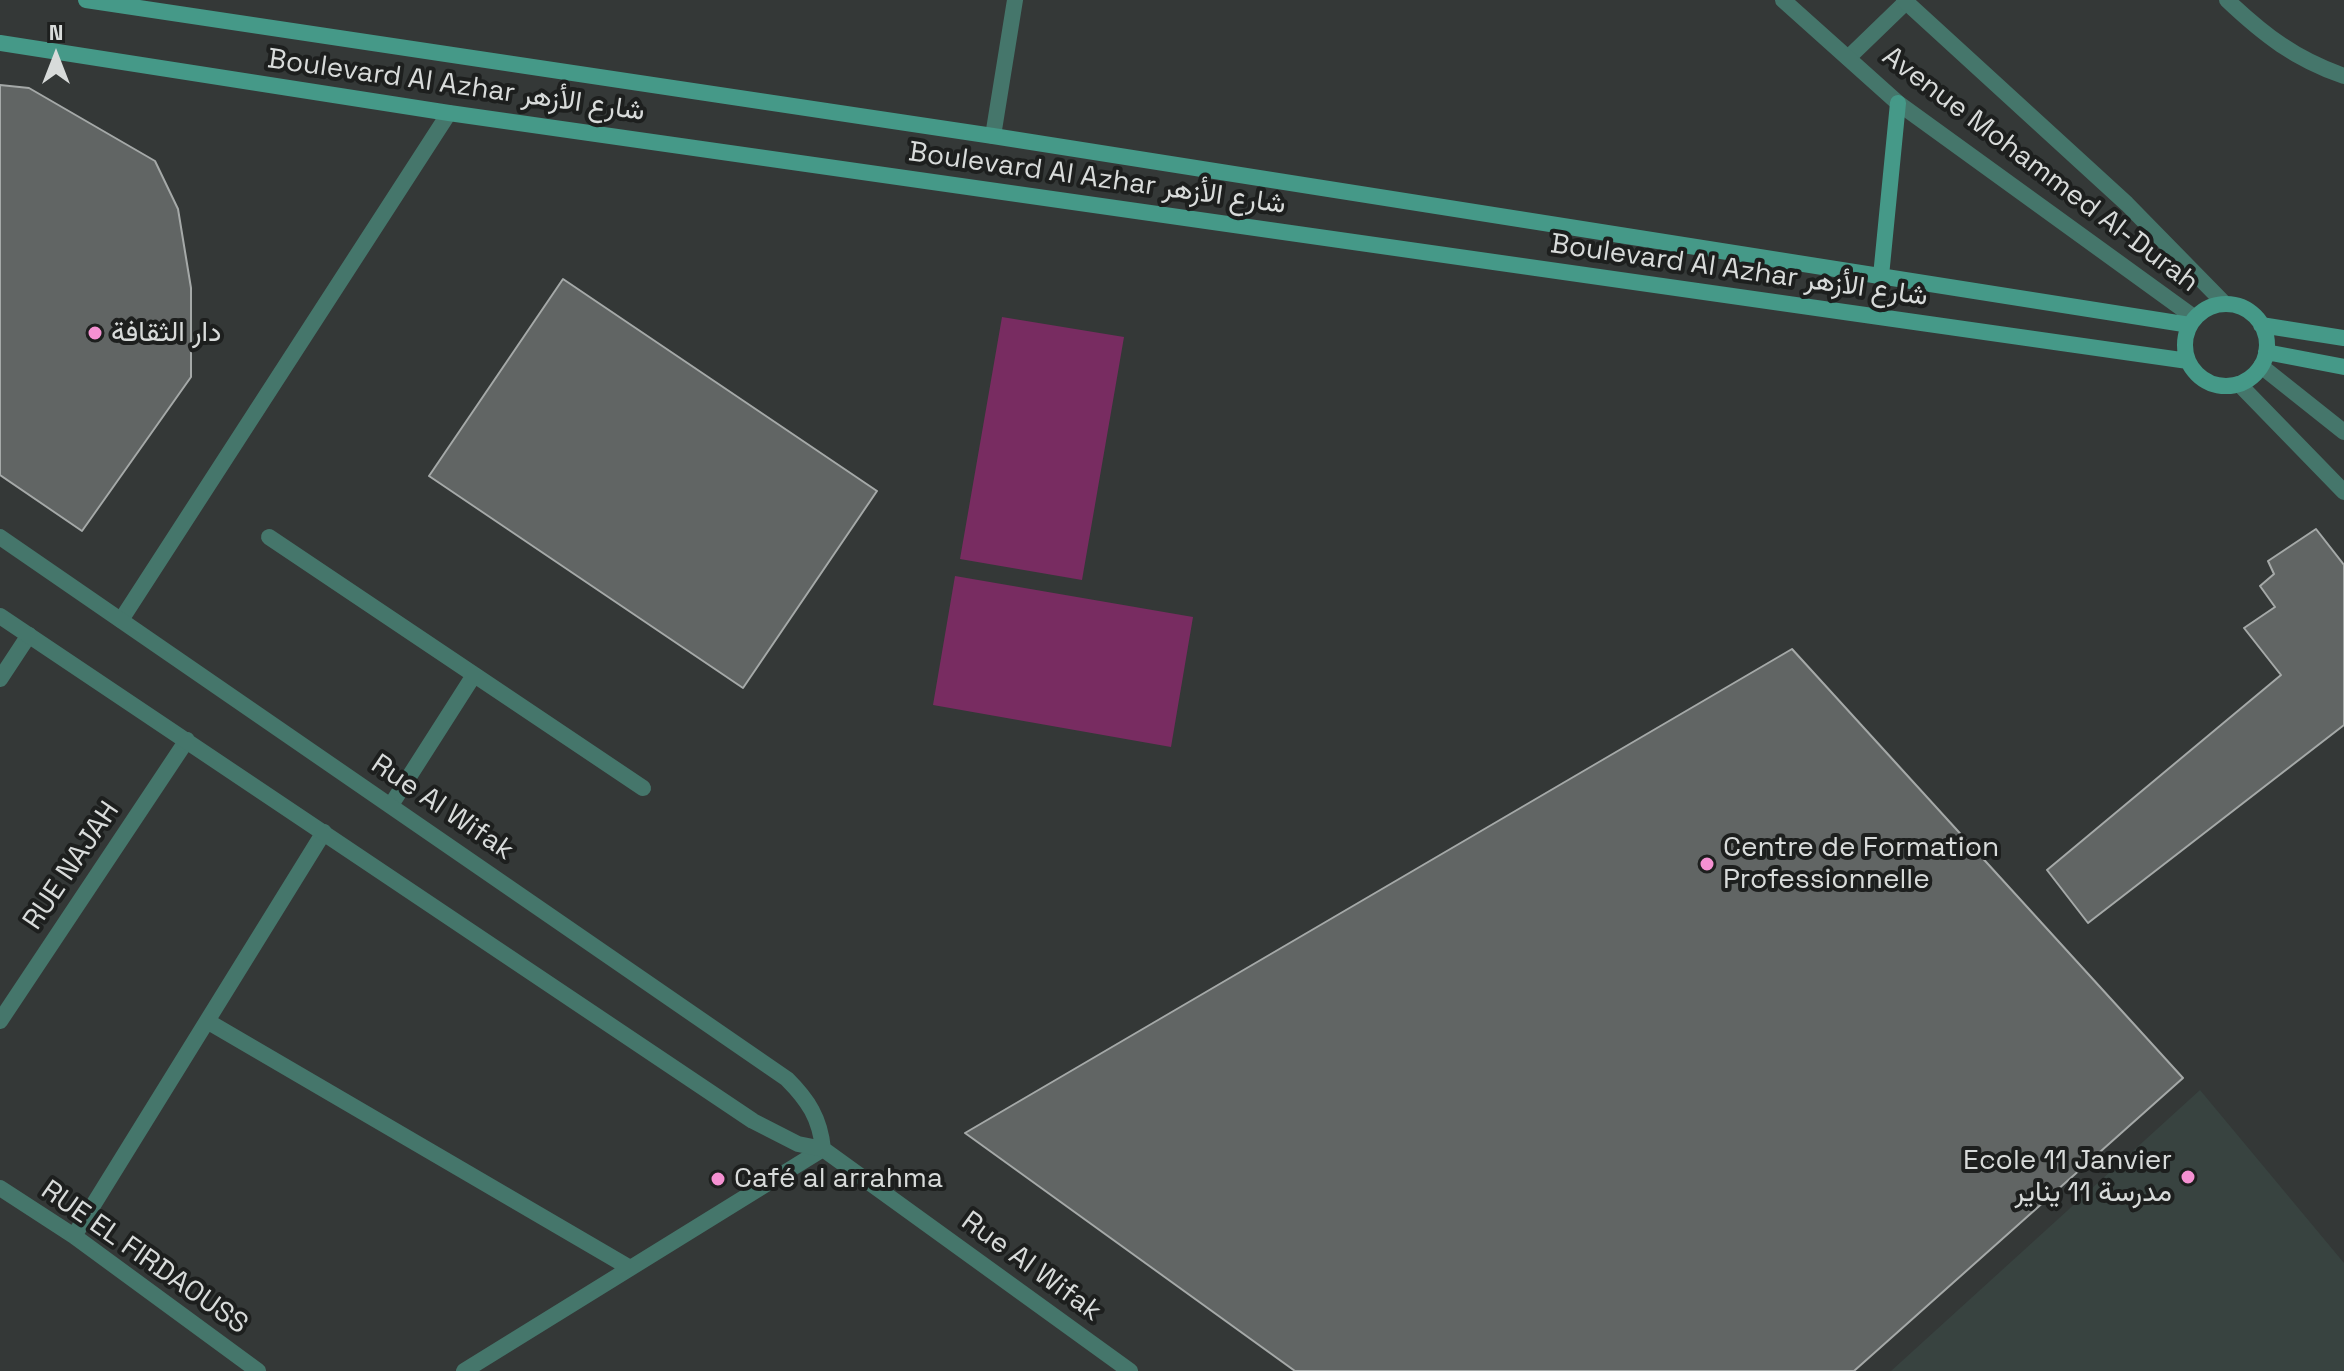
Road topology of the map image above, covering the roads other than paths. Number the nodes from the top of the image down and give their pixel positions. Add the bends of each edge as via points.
1 (86, 0) edge
2 (1015, 0) edge
3 (1783, 0) edge
4 (2227, 0) edge
5 (1906, 1) edge
6 (0, 43) edge
7 (1848, 58) junction
8 (2344, 76) edge
9 (1898, 103) junction
10 (449, 113) junction
11 (993, 136) junction
12 (1881, 276) junction
13 (2225, 304) junction
14 (2192, 321) junction
15 (2261, 325) junction
16 (2344, 338) edge
17 (2264, 359) junction
18 (2188, 361) junction
19 (2344, 367) edge
20 (2239, 384) junction
21 (2344, 432) edge
22 (2344, 492) edge
23 (0, 537) edge
24 (269, 537) dead end
25 (0, 616) edge
26 (121, 620) junction
27 (29, 635) junction
28 (474, 675) junction
29 (0, 679) edge
30 (187, 740) junction
31 (643, 788) dead end
32 (391, 805) junction
33 (324, 832) junction
34 (0, 1021) edge
35 (207, 1021) junction
36 (823, 1149) junction
37 (0, 1188) edge
38 (74, 1236) junction
39 (630, 1268) junction
40 (258, 1371) edge
41 (465, 1371) edge
42 (1130, 1371) edge

1 - 11 main road, Boulevard Al Azhar شارع الأزهر
2 - 11 street
3 - 7 street, Avenue Mohammed Al-Durah
4 - 8 street via 2275,43
5 - 7 street
5 - 13 street, Avenue Mohammed Al-Durah via 2127,204
6 - 10 main road, Boulevard Al Azhar شارع الأزهر
7 - 9 street, Avenue Mohammed Al-Durah
9 - 12 main road
9 - 14 street, Avenue Mohammed Al-Durah
10 - 18 main road, Boulevard Al Azhar شارع الأزهر
10 - 26 street
11 - 12 main road, Boulevard Al Azhar شارع الأزهر
12 - 14 main road, Boulevard Al Azhar شارع الأزهر
13 - 14 main road
13 - 15 main road via 2252,314
14 - 18 main road via 2185,349
15 - 16 main road
15 - 17 main road via 2267,343
17 - 19 main road
17 - 20 main road
17 - 21 street
18 - 20 main road via 2215,385
20 - 22 street
23 - 26 street, Rue Al Wifak
24 - 28 street
25 - 27 street, Rue Al Wifak
26 - 32 street, Rue Al Wifak
27 - 29 street
27 - 30 street, Rue Al Wifak
28 - 31 street
28 - 32 street
30 - 33 street, Rue Al Wifak
30 - 34 street, RUE NAJAH
32 - 36 street, Rue Al Wifak via 787,1079 814,1111
33 - 35 street
33 - 36 street, Rue Al Wifak via 753,1121 798,1144
35 - 38 street
35 - 39 street
36 - 39 street
36 - 42 street, Rue Al Wifak
37 - 38 street, RUE EL FIRDAOUSS
38 - 40 street, RUE EL FIRDAOUSS
39 - 41 street

